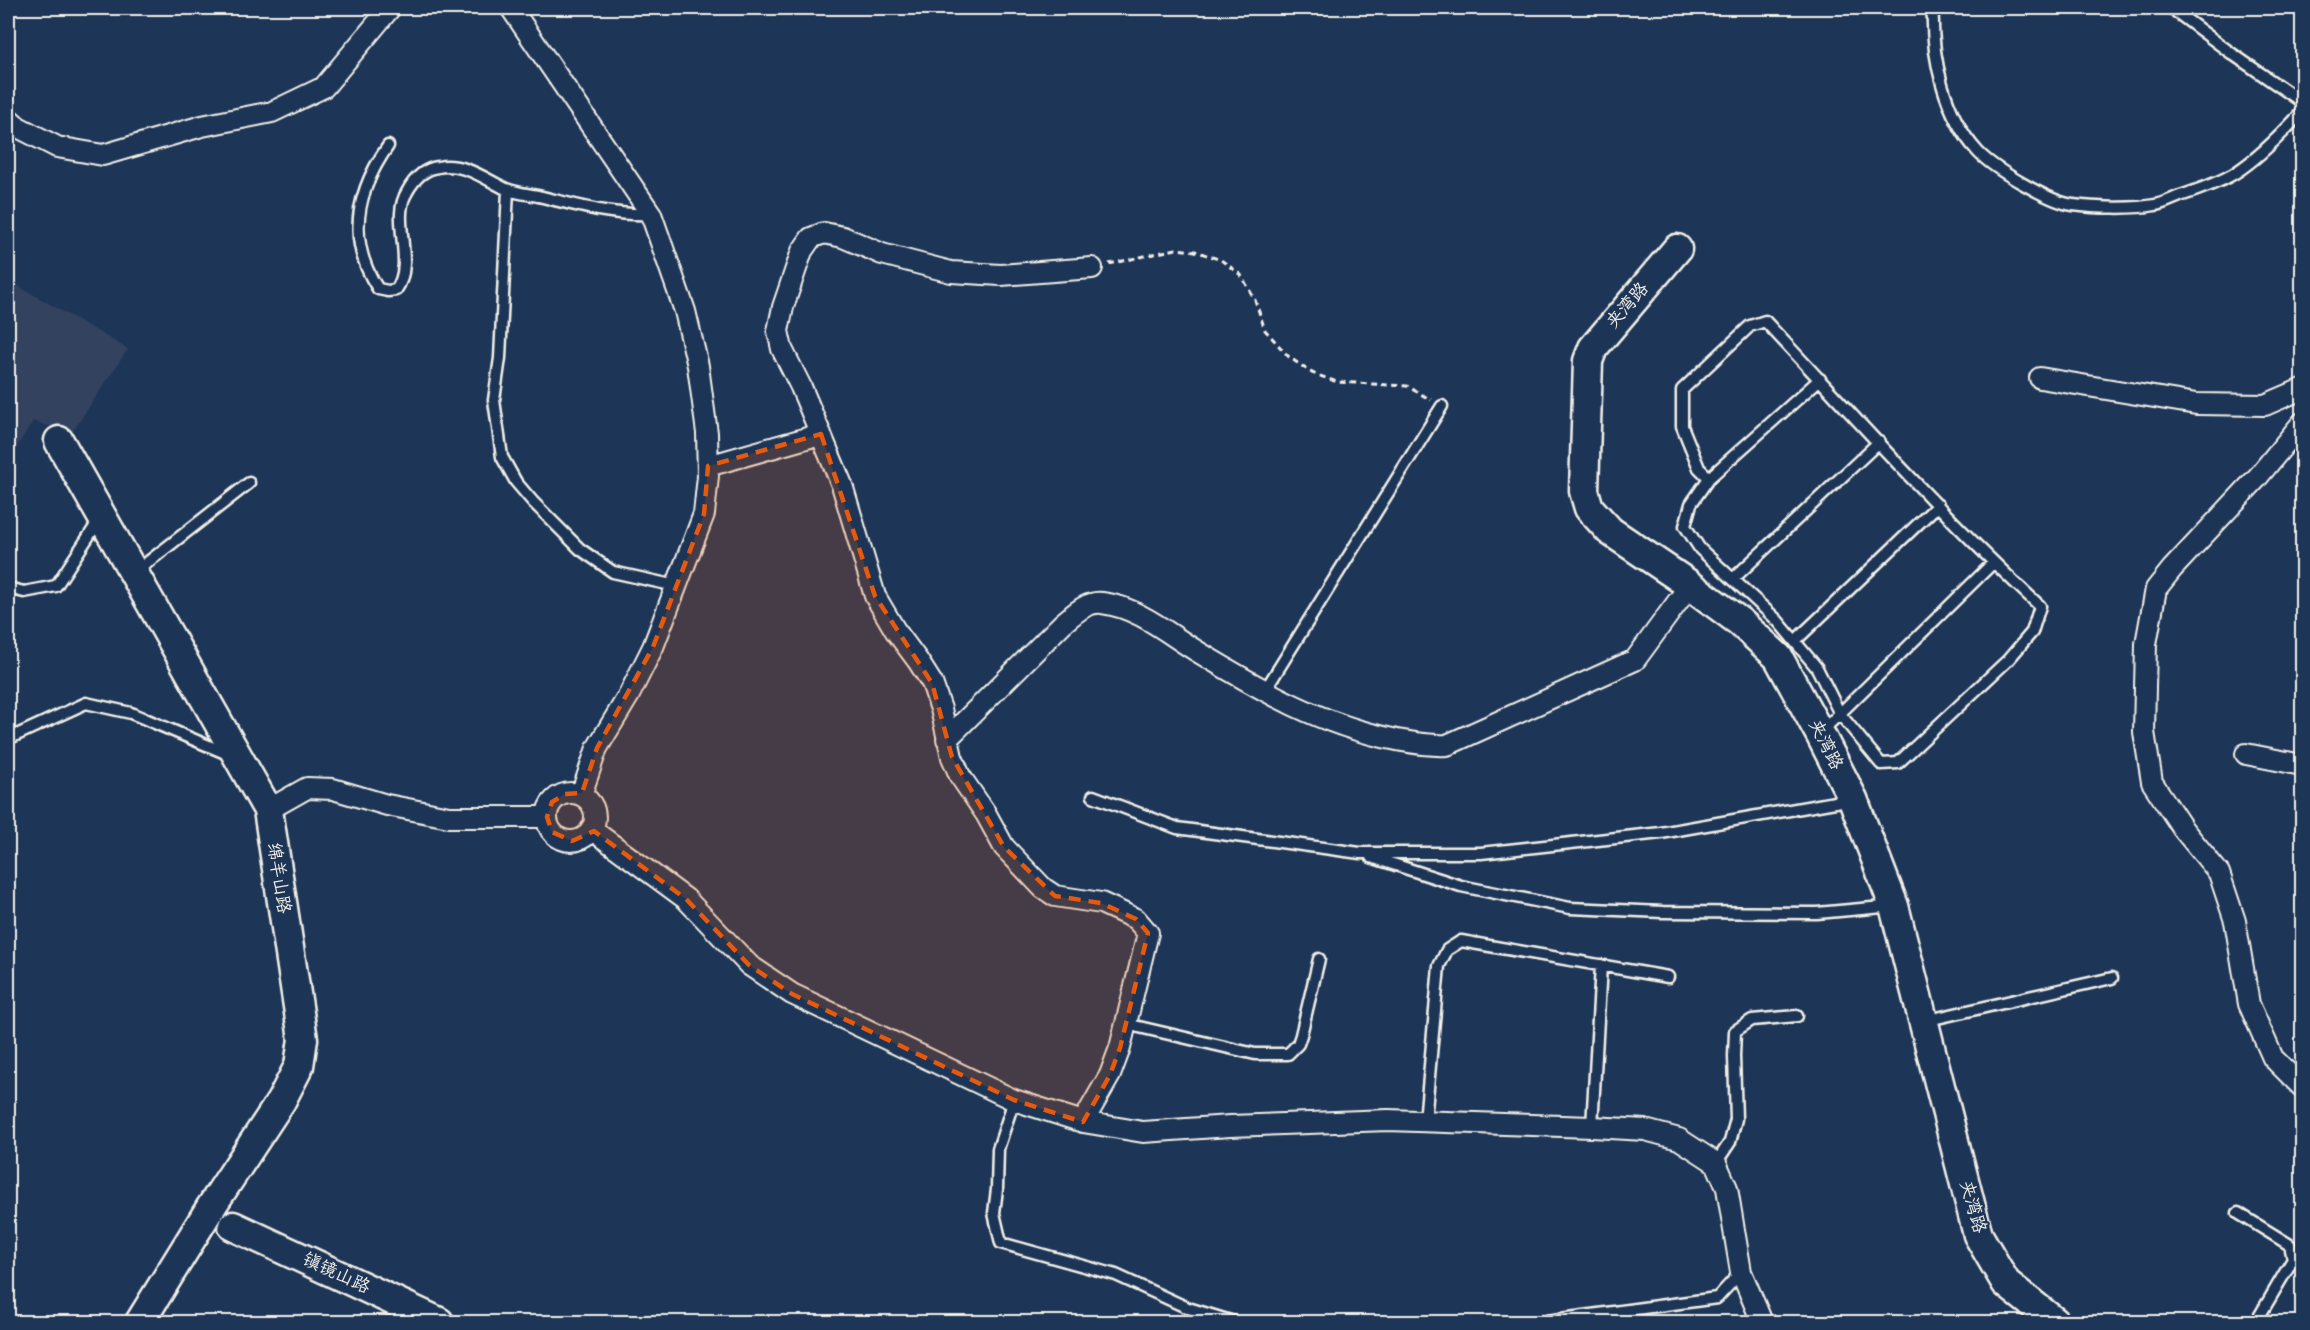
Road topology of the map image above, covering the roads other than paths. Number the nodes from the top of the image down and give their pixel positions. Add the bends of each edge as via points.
1 (390, 8) edge
2 (512, 8) edge
3 (1933, 8) edge
4 (2171, 8) edge
5 (2302, 102) edge
6 (2302, 112) edge
7 (8, 118) edge
8 (388, 146) dead end
9 (508, 190) junction
10 (651, 214) junction
11 (1677, 249) dead end
12 (1092, 268) road end
13 (2040, 378) dead end
14 (1820, 379) junction
15 (2302, 389) edge
16 (1442, 406) road end
17 (2302, 423) edge
18 (821, 434) junction
19 (59, 441) dead end
20 (1879, 442) junction
21 (708, 466) junction
22 (1709, 478) junction
23 (249, 483) dead end
24 (1938, 505) junction
25 (102, 516) junction
26 (1994, 563) junction
27 (134, 573) junction
28 (1732, 579) junction
29 (1690, 585) junction
30 (676, 586) junction
31 (8, 588) edge
32 (1795, 641) junction
33 (1264, 692) junction
34 (1840, 714) junction
35 (1820, 734) junction
36 (8, 739) edge
37 (947, 739) junction
38 (2246, 754) dead end
39 (239, 758) junction
40 (2302, 765) edge
41 (581, 795) junction
42 (1093, 796) dead end
43 (1852, 799) junction
44 (268, 810) junction
45 (547, 817) junction
46 (591, 829) junction
47 (1360, 853) junction
48 (1894, 906) junction
49 (1319, 959) dead end
50 (1601, 965) junction
51 (1668, 977) dead end
52 (2112, 978) dead end
53 (1797, 1016) dead end
54 (1923, 1022) junction
55 (1126, 1024) junction
56 (2302, 1087) edge
57 (1014, 1100) junction
58 (1425, 1121) junction
59 (1083, 1122) junction
60 (1592, 1127) junction
61 (1716, 1163) junction
62 (2238, 1213) dead end
63 (233, 1226) dead end
64 (1742, 1272) junction
65 (140, 1323) edge
66 (439, 1323) edge
67 (1234, 1323) edge
68 (1539, 1323) edge
69 (1762, 1323) edge
70 (2055, 1323) edge
71 (2256, 1323) edge

1 - 7 street via 324,87 272,112 202,126 103,155 57,147
2 - 10 street
3 - 6 lane via 1938,73 1955,117 1978,153 2021,184 2071,205 2154,205 2192,192 2235,172
4 - 5 lane
8 - 9 lane via 365,187 358,231 364,261 378,289 396,290 400,284 405,256 405,194 420,174 438,166 465,169
9 - 10 lane via 628,216
9 - 30 lane via 500,358 494,400 502,457 516,482 580,549 613,572
10 - 21 street via 685,311 698,366
11 - 29 street, 夹湾路 via 1593,348 1588,361 1584,491 1589,508 1610,531
12 - 18 street via 1001,275 951,272 882,254 843,237 824,233 811,238 802,251 778,331 782,349
13 - 15 street via 2196,404 2265,405
14 - 20 lane
14 - 22 lane
14 - 22 lane via 1765,321 1750,326 1682,390 1682,426 1700,468
16 - 33 lane
17 - 56 street via 2156,590 2146,644 2144,732 2152,782 2219,873 2235,921 2249,1004 2273,1058
18 - 21 street
18 - 37 street via 842,485 875,596 932,682
19 - 25 street, 绵羊山路
20 - 24 lane
20 - 28 lane
21 - 30 street via 705,514
22 - 28 lane via 1691,504 1685,526 1700,549
23 - 27 lane
24 - 26 lane
24 - 32 lane
25 - 27 street, 绵羊山路
25 - 31 lane via 56,586 24,592
26 - 34 lane
26 - 34 lane via 2040,606 2032,632 2008,660 1898,763 1881,764
27 - 39 street, 绵羊山路
28 - 32 lane
29 - 33 street via 1635,660 1447,746 1376,736 1311,715
29 - 35 street, 夹湾路 via 1740,622 1778,657
30 - 41 street via 644,667 597,748
32 - 34 lane via 1817,668
33 - 37 street via 1133,611 1100,602 1082,608 1063,623
34 - 35 lane
35 - 43 street, 夹湾路
36 - 39 lane via 86,704 131,713
37 - 55 street via 960,776 1004,847 1023,869 1055,896 1101,903 1136,919 1148,933
38 - 40 street
39 - 44 street, 绵羊山路
41 - 45 street via 558,797
41 - 46 street via 592,807
42 - 47 lane via 1177,828
43 - 47 lane via 1650,835 1481,853
43 - 48 street, 夹湾路
44 - 45 street via 307,789 333,789 449,817
44 - 65 street, 绵羊山路 via 303,1039 299,1066 281,1101
45 - 46 street via 552,832 565,840 580,839
46 - 57 street via 686,899 749,965 792,994
47 - 48 lane via 1461,886 1570,908 1817,913
48 - 54 street, 夹湾路
49 - 55 lane via 1298,1044 1288,1054 1255,1054
50 - 51 lane
50 - 58 lane via 1461,941 1447,950 1439,966
50 - 60 lane
52 - 54 lane
53 - 61 lane via 1752,1020 1736,1031 1737,1119 1731,1142
54 - 70 street, 夹湾路 via 1978,1235 2006,1283
55 - 59 street via 1110,1075
57 - 59 street
57 - 67 lane via 998,1149 994,1214 1001,1243 1116,1275 1188,1308
58 - 59 street via 1287,1123 1143,1132
58 - 60 street
60 - 61 street via 1645,1130 1679,1139
61 - 64 street via 1727,1188
62 - 71 lane via 2290,1245 2292,1252 2293,1259
63 - 66 street, 镇镜山路
64 - 68 lane via 1717,1298
64 - 69 street

